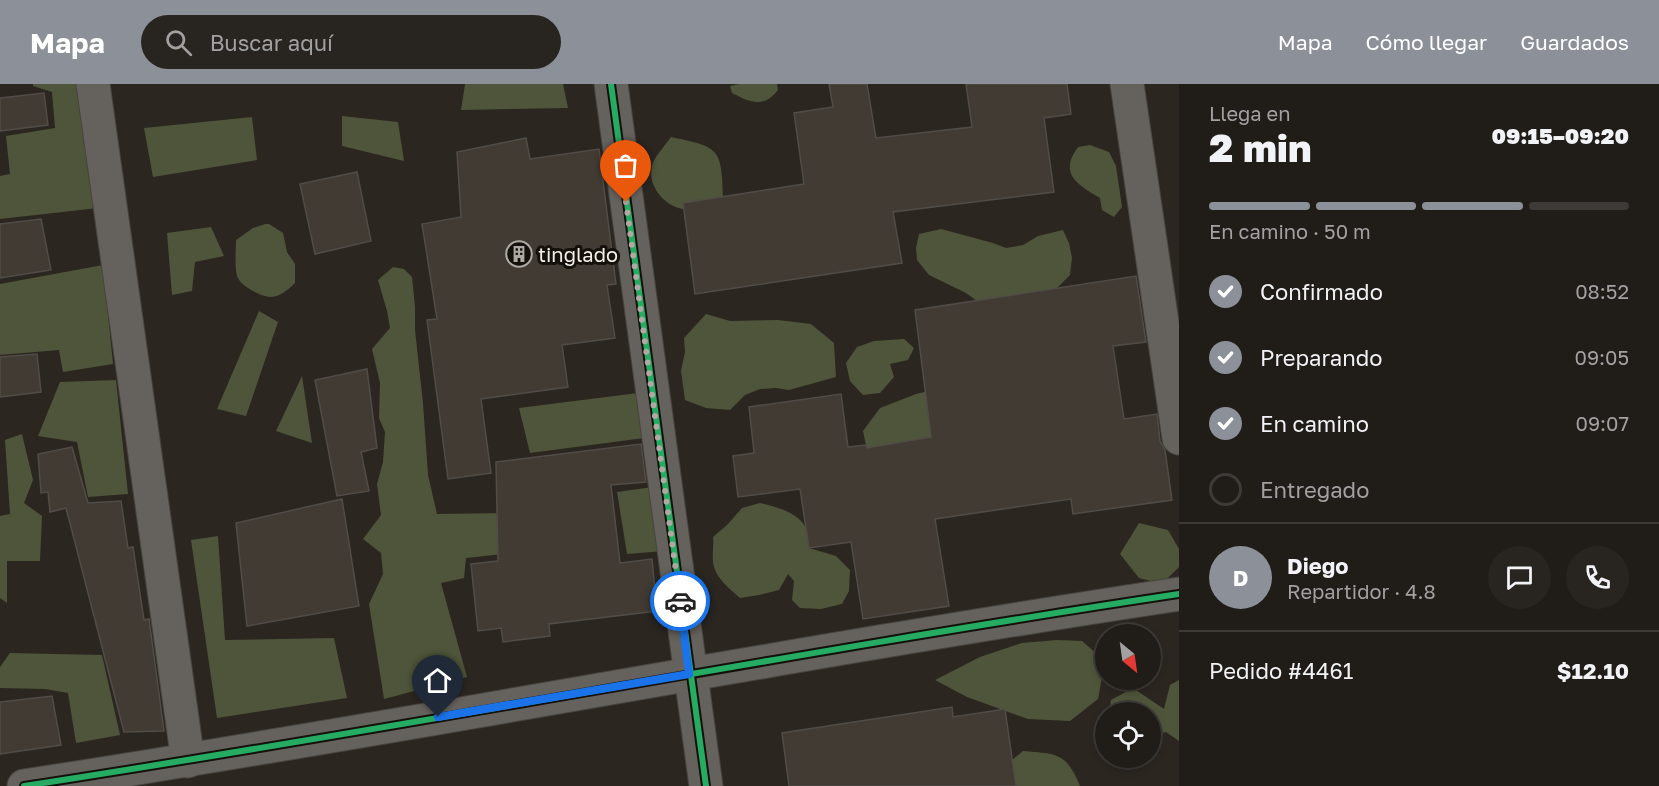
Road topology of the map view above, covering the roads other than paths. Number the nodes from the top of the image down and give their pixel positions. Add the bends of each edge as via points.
1 (93, 84) edge
2 (611, 84) edge
3 (1127, 84) edge
4 (1179, 438) edge
5 (1179, 594) edge
6 (689, 674) junction
7 (188, 761) junction
8 (24, 786) edge
9 (706, 786) edge

1 - 7 street
2 - 6 street
3 - 4 street
5 - 6 street
6 - 7 street
6 - 9 street
7 - 8 street

